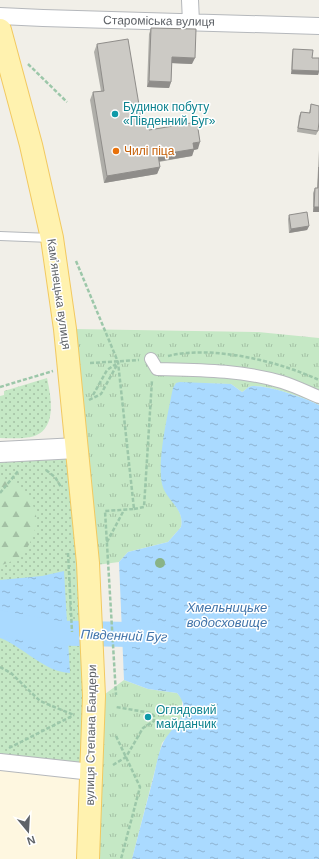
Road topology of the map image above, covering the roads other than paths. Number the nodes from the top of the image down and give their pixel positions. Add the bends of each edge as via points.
1 (190, 0) edge
2 (0, 16) edge
3 (191, 22) junction
4 (319, 26) edge
5 (0, 30) edge
6 (0, 236) edge
7 (52, 238) junction
8 (151, 359) road end
9 (319, 398) edge
10 (77, 448) junction
11 (0, 452) edge
12 (88, 563) joint
13 (0, 762) edge
14 (92, 772) junction
15 (88, 859) edge

1 - 3 street
2 - 3 street, Староміська вулиця
3 - 4 street, Староміська вулиця
5 - 7 main road, Камʼянецька вулиця via 31,145
6 - 7 lane
7 - 10 main road, Камʼянецька вулиця via 65,329
8 - 9 street via 157,369 253,375 283,382
10 - 11 street
10 - 12 main road, Камʼянецька вулиця
12 - 14 main road, вулиця Степана Бандери via 94,696
13 - 14 street
14 - 15 main road, вулиця Степана Бандери

